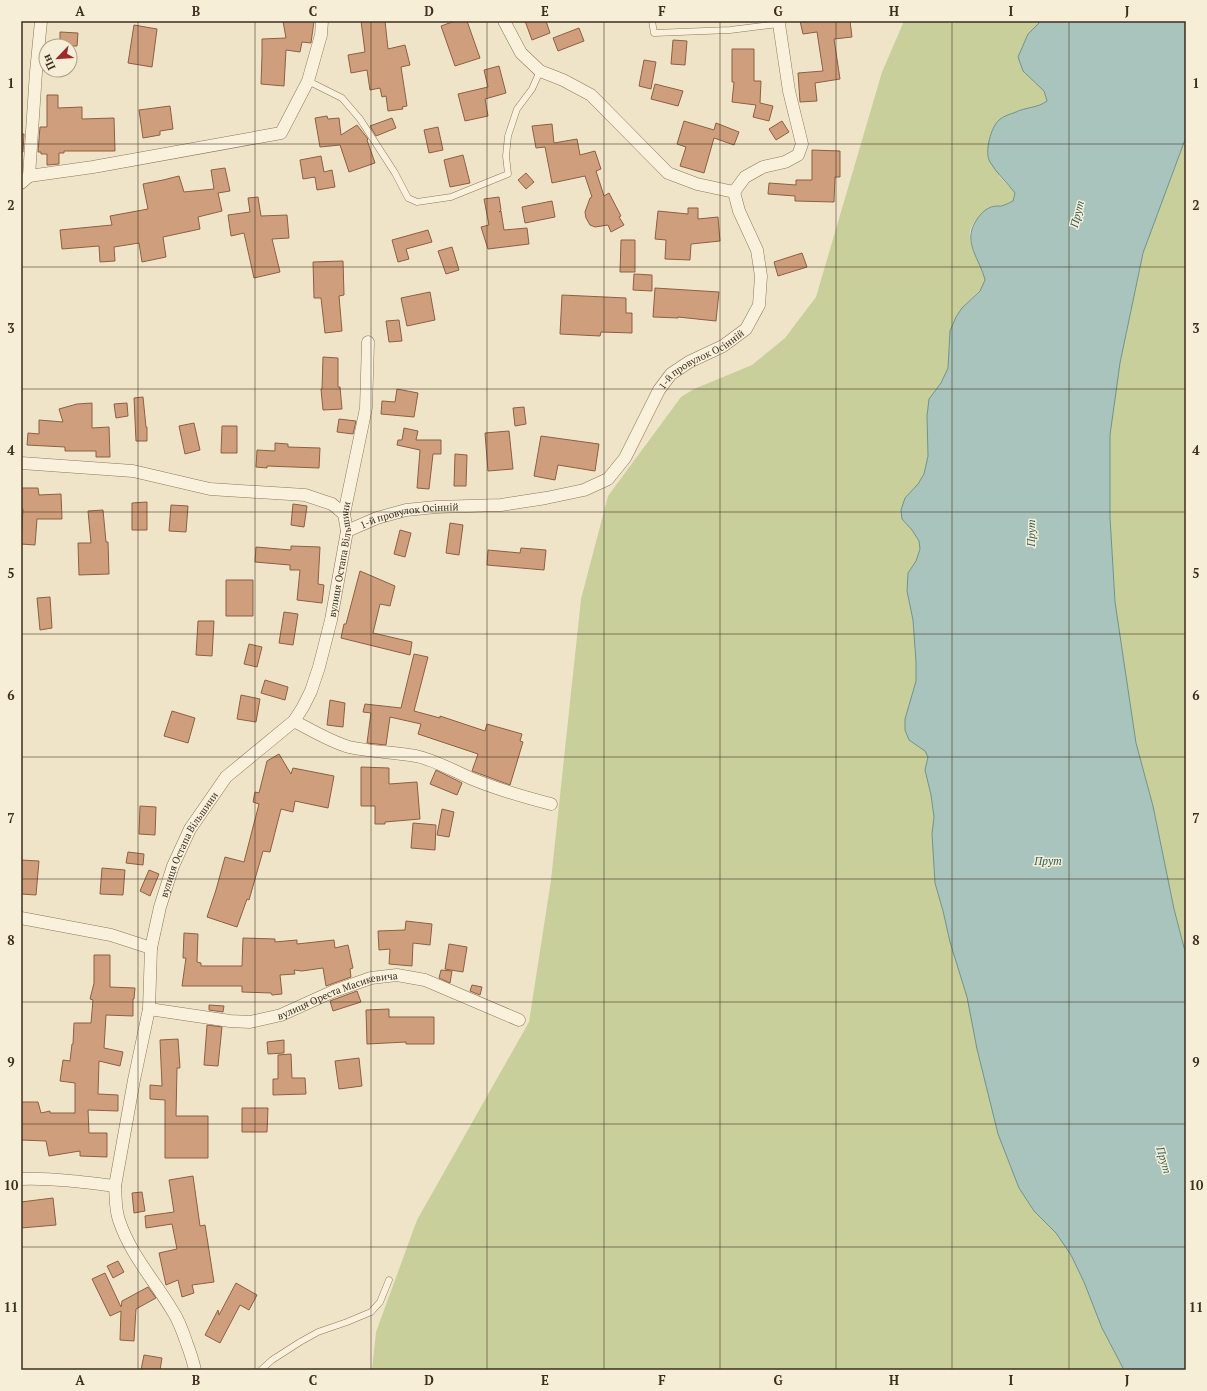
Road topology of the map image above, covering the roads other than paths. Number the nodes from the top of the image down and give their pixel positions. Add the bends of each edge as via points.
1 (41, 21) edge
2 (322, 21) edge
3 (504, 21) edge
4 (652, 21) edge
5 (780, 22) edge
6 (540, 71) junction
7 (308, 81) junction
8 (25, 180) edge
9 (734, 192) junction
10 (368, 342) dead end
11 (21, 463) edge
12 (344, 514) junction
13 (347, 531) junction
14 (294, 721) junction
15 (551, 804) dead end
16 (21, 918) edge
17 (151, 948) junction
18 (149, 1009) junction
19 (519, 1020) dead end
20 (21, 1179) edge
21 (115, 1186) junction
22 (389, 1280) dead end
23 (195, 1370) edge
24 (261, 1370) edge

1 - 8 street
2 - 7 street via 321,35
3 - 6 street via 521,53
4 - 5 lane via 654,33 730,30
5 - 9 street via 789,91 802,144 798,155 785,162 763,167 745,177
6 - 7 lane via 532,89 517,109 508,136 508,174 451,197 417,202 408,198 360,119 342,98
6 - 9 street via 564,80 591,95 668,172 697,184
7 - 8 street via 281,133
9 - 13 street, 1-й провулок Осінній via 739,211 757,250 761,276 759,305 746,329 723,346 689,362 671,374 659,390 625,458 608,479 584,490 501,506 406,510 377,518
10 - 12 street, вулиця Остапа Вільшини via 366,408
11 - 12 street via 133,471 210,489 306,495 332,504
12 - 13 street, вулиця Остапа Вільшини
13 - 14 street, вулиця Остапа Вільшини via 331,620 319,667 311,691
14 - 15 street via 348,746 416,756 476,780
14 - 17 street, вулиця Остапа Вільшини via 226,777 190,829 173,866
16 - 17 street via 111,935
17 - 18 street, вулиця Остапа Вільшини
18 - 19 street, вулиця Ореста Масикевича via 250,1022 281,1015 334,991 372,978 397,975 425,980
18 - 21 street, вулиця Остапа Вільшини
20 - 21 street
21 - 23 street, вулиця Остапа Вільшини via 119,1219 128,1240 173,1311
22 - 24 lane via 380,1302 371,1312 318,1332 294,1345

